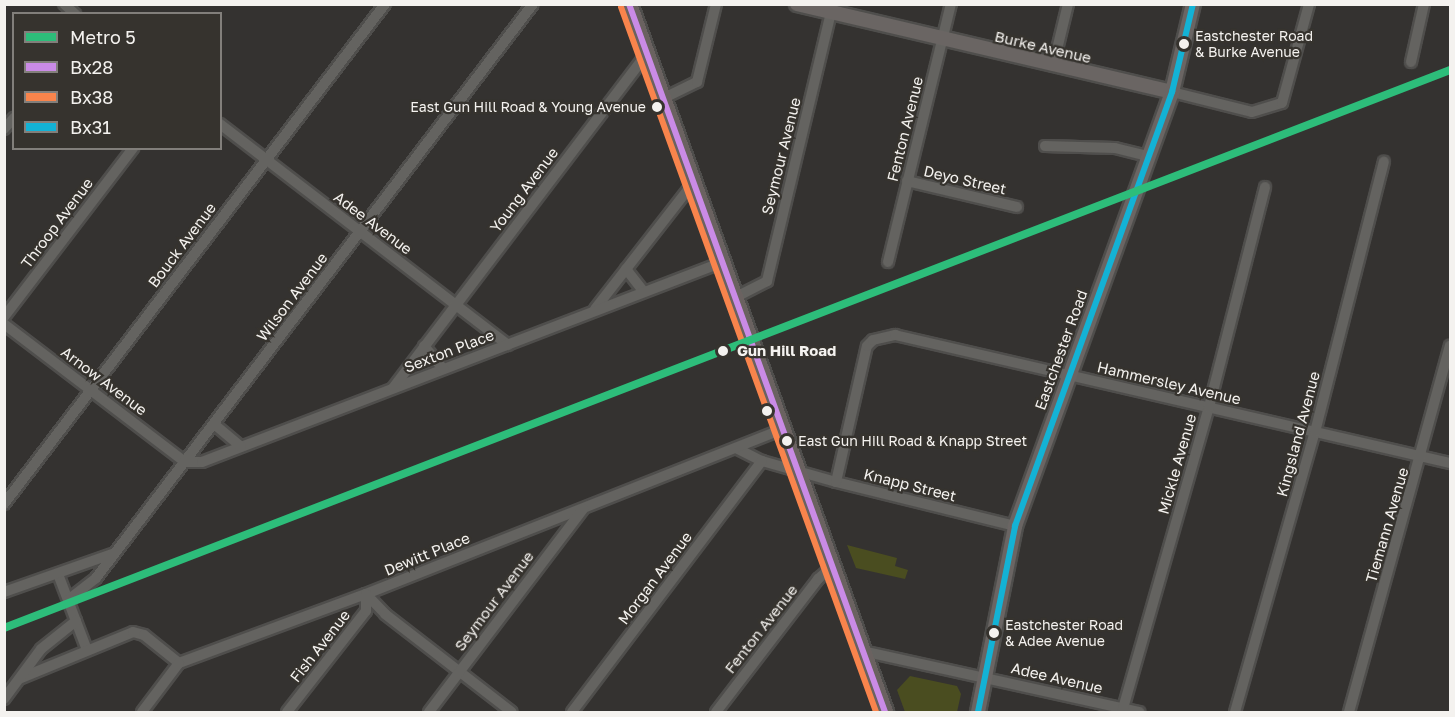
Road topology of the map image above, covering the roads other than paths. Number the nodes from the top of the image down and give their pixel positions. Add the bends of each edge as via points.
1 (385, 4) edge
2 (533, 4) edge
3 (629, 4) edge
4 (716, 4) edge
5 (797, 4) edge
6 (951, 4) edge
7 (1068, 4) edge
8 (1194, 4) edge
9 (1309, 4) edge
10 (1424, 4) edge
11 (832, 9) edge
12 (942, 40) junction
13 (648, 52) junction
14 (1411, 62) dead end
15 (1053, 66) junction
16 (1172, 92) junction
17 (664, 98) junction
18 (222, 126) edge
19 (1045, 146) dead end
20 (131, 150) edge
21 (1148, 156) junction
22 (266, 159) junction
23 (1384, 162) dead end
24 (907, 181) junction
25 (694, 182) junction
26 (1265, 187) dead end
27 (1017, 207) dead end
28 (361, 232) junction
29 (723, 262) junction
30 (888, 262) dead end
31 (626, 269) junction
32 (643, 291) junction
33 (736, 297) junction
34 (455, 304) junction
35 (595, 309) junction
36 (4, 316) edge
37 (4, 324) edge
38 (508, 345) junction
39 (424, 346) junction
40 (1450, 346) edge
41 (443, 369) junction
42 (1069, 375) junction
43 (393, 388) junction
44 (91, 390) junction
45 (1209, 407) junction
46 (214, 424) junction
47 (783, 429) junction
48 (1315, 432) junction
49 (241, 447) junction
50 (736, 448) junction
51 (1422, 456) junction
52 (762, 461) junction
53 (184, 462) junction
54 (1450, 463) edge
55 (798, 471) junction
56 (836, 482) junction
57 (4, 504) edge
58 (584, 508) junction
59 (1015, 526) junction
60 (116, 552) junction
61 (832, 567) junction
62 (58, 574) junction
63 (4, 592) edge
64 (366, 594) junction
65 (68, 600) junction
66 (76, 621) junction
67 (87, 650) junction
68 (862, 651) junction
69 (179, 663) junction
70 (460, 672) junction
71 (985, 677) junction
72 (21, 678) junction
73 (4, 699) edge
74 (1122, 711) edge
75 (141, 712) edge
76 (287, 712) edge
77 (429, 712) edge
78 (512, 712) edge
79 (572, 712) edge
80 (716, 712) edge
81 (885, 712) edge
82 (978, 712) edge
83 (1139, 712) edge
84 (1235, 712) edge
85 (1349, 712) edge

1 - 22 street, Bouck Avenue
2 - 28 street, Wilson Avenue
3 - 13 main road
4 - 17 street via 697,82
5 - 11 main road, Burke Avenue
6 - 12 street, Fenton Avenue
7 - 15 street
8 - 16 main road, Eastchester Road
9 - 16 street, Burke Avenue via 1282,103 1252,112
10 - 14 street
11 - 12 main road, Burke Avenue
11 - 33 street, Seymour Avenue via 766,280
12 - 15 main road, Burke Avenue
12 - 24 street, Fenton Avenue
13 - 17 main road
13 - 34 street, Young Avenue
15 - 16 main road, Burke Avenue
16 - 21 main road, Eastchester Road
17 - 25 main road
18 - 22 street, Adee Avenue
19 - 21 street via 1115,148
20 - 36 street, Throop Avenue
21 - 42 main road, Eastchester Road
22 - 28 street, Adee Avenue
22 - 44 street, Bouck Avenue
23 - 48 street, Kingsland Avenue
24 - 27 street, Deyo Street
24 - 30 street, Fenton Avenue
25 - 29 main road
25 - 31 street
26 - 45 street, Mickle Avenue
28 - 34 street, Adee Avenue
28 - 46 street, Wilson Avenue
29 - 32 street, Sexton Place
29 - 33 main road
31 - 32 street
31 - 35 street
32 - 35 street, Sexton Place
33 - 47 main road
34 - 38 street, Adee Avenue
34 - 39 street, Young Avenue
35 - 38 street, Sexton Place
37 - 44 street, Arnow Avenue
38 - 41 street, Sexton Place
39 - 41 street
39 - 43 street, Young Avenue
40 - 51 street, Tiemann Avenue
41 - 43 street, Sexton Place
42 - 45 street, Hammersley Avenue
42 - 56 street, Hammersley Avenue via 913,337 881,338 867,346
42 - 59 main road, Eastchester Road
43 - 49 street, Sexton Place
44 - 53 street, Arnow Avenue
44 - 57 street, Bouck Avenue
45 - 48 street, Hammersley Avenue
45 - 74 street, Mickle Avenue
46 - 49 street
46 - 53 street, Wilson Avenue
47 - 50 street, Dewitt Place
47 - 55 main road
48 - 51 street, Hammersley Avenue
48 - 84 street, Kingsland Avenue
49 - 53 street, Sexton Place via 202,462
50 - 52 street
50 - 58 street, Dewitt Place
51 - 54 street, Hammersley Avenue
51 - 85 street, Tiemann Avenue
52 - 55 street
52 - 79 street, Morgan Avenue
53 - 60 street, Wilson Avenue
55 - 56 street, Knapp Street
55 - 61 main road
56 - 59 street, Knapp Street
58 - 64 street, Dewitt Place
58 - 70 street, Seymour Avenue
59 - 71 main road, Eastchester Road
60 - 62 street
60 - 65 street, Wilson Avenue via 96,578
61 - 68 main road
61 - 80 street, Fenton Avenue via 818,579
62 - 63 street
62 - 65 street
64 - 69 street, Dewitt Place
64 - 70 street
64 - 76 street, Fish Avenue via 366,611
65 - 66 street
66 - 67 street
66 - 72 street via 41,649
67 - 69 street via 134,632 144,635
67 - 72 street
68 - 71 street, Adee Avenue
68 - 81 main road
69 - 75 street
70 - 77 street, Seymour Avenue
70 - 78 street
71 - 74 street, Adee Avenue
71 - 82 main road, Eastchester Road
72 - 73 street
74 - 83 street, Adee Avenue

